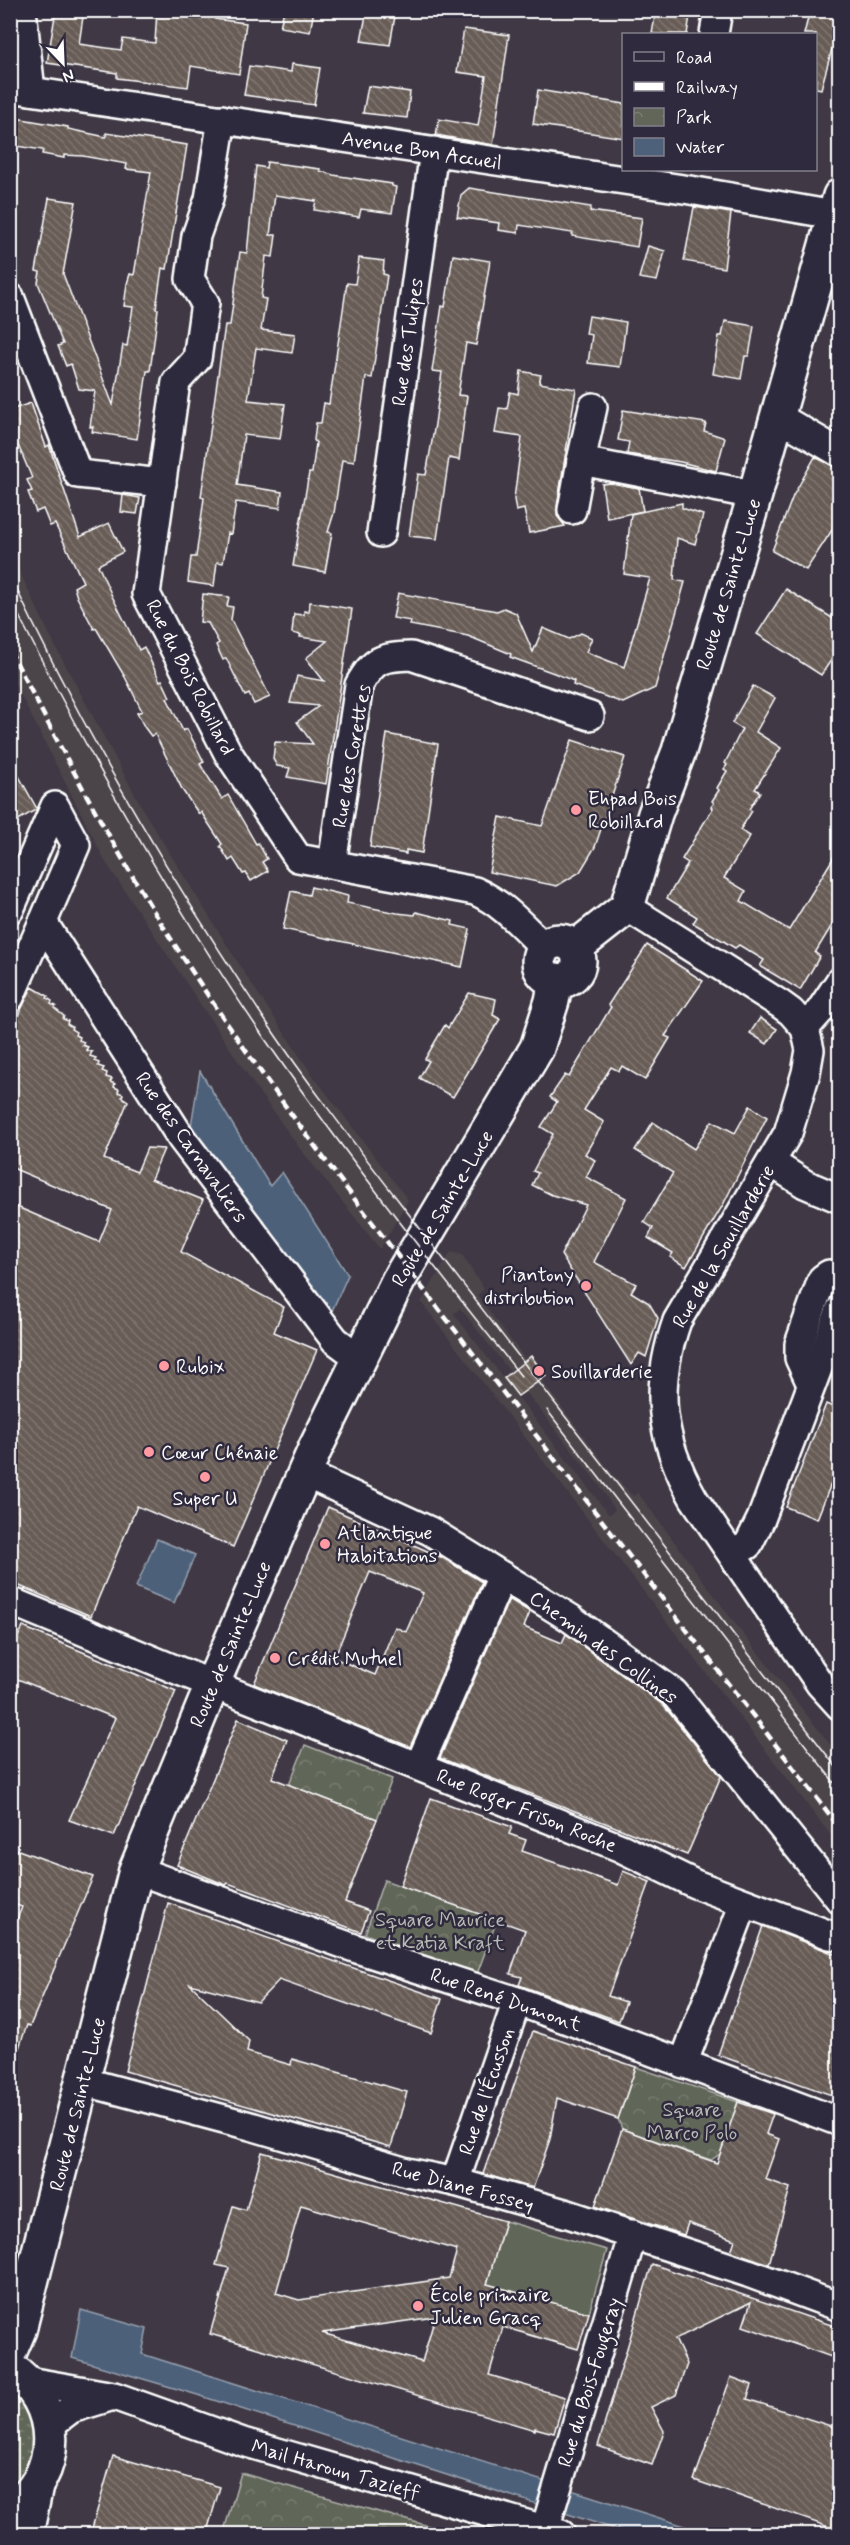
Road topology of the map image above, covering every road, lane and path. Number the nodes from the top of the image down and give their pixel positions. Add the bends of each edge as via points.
1 (22, 10) edge
2 (718, 10) edge
3 (714, 33) edge
4 (21, 89) edge
5 (222, 120) junction
6 (434, 152) junction
7 (692, 180) edge
8 (837, 205) edge
9 (10, 297) edge
10 (594, 407) dead end
11 (777, 416) junction
12 (840, 453) edge
13 (581, 461) junction
14 (162, 483) junction
15 (755, 495) junction
16 (572, 510) dead end
17 (381, 533) dead end
18 (590, 716) dead end
19 (332, 864) junction
20 (627, 907) junction
21 (10, 909) edge
22 (43, 922) junction
23 (559, 948) junction
24 (840, 981) edge
25 (10, 997) edge
26 (805, 1028) junction
27 (772, 1163) junction
28 (840, 1199) edge
29 (840, 1276) edge
30 (840, 1310) edge
31 (359, 1358) junction
32 (811, 1384) junction
33 (304, 1473) junction
34 (732, 1554) junction
35 (502, 1576) junction
36 (10, 1600) edge
37 (213, 1683) junction
38 (840, 1706) edge
39 (419, 1766) junction
40 (136, 1870) junction
41 (840, 1900) edge
42 (744, 1903) junction
43 (840, 1936) edge
44 (517, 2001) junction
45 (683, 2064) junction
46 (82, 2081) junction
47 (840, 2122) edge
48 (455, 2182) junction
49 (633, 2234) junction
50 (840, 2307) edge
51 (10, 2351) edge
52 (19, 2375) edge
53 (114, 2396) junction
54 (50, 2426) junction
55 (42, 2477) junction
56 (10, 2509) edge
57 (553, 2532) edge
58 (28, 2535) edge

1 - 4 street
2 - 3 street
4 - 5 street, Avenue Bon Accueil
5 - 6 street, Avenue Bon Accueil
5 - 14 street, Rue du Bois Robillard via 190,279 205,303 197,359 176,382
6 - 7 street, Avenue Bon Accueil
6 - 17 street, Rue des Tulipes
7 - 8 street, Avenue Bon Accueil
8 - 11 street, Route de Sainte-Luce
9 - 14 street via 78,474
10 - 13 street
11 - 12 street
11 - 15 street, Route de Sainte-Luce
13 - 15 street
13 - 16 street
14 - 19 street, Rue du Bois Robillard via 146,594 228,753 298,858
15 - 20 street, Route de Sainte-Luce via 679,751
18 - 19 street, Rue des Corettes via 411,656 389,657 370,666 359,685
19 - 23 street, Rue du Bois Robillard via 475,891 494,900
20 - 23 street
20 - 26 street via 780,1004
21 - 22 street via 55,806 76,845
22 - 25 street
22 - 31 street, Rue des Carnavaliers via 182,1139 335,1340
23 - 31 street, Route de Sainte-Luce via 579,961 574,974 556,980 537,1048 423,1236
24 - 26 street
26 - 27 street, Rue de la Souillarderie via 810,1050 806,1073 788,1133
27 - 28 street via 805,1184
27 - 34 street, Rue de la Souillarderie via 677,1321 666,1352 663,1379 662,1406 675,1461 694,1499
29 - 32 street via 830,1274 822,1280 799,1344 799,1358
30 - 32 street
31 - 33 street, Route de Sainte-Luce
32 - 34 street via 761,1519 748,1545
33 - 35 street, Chemin des Collines via 430,1531
33 - 37 street, Route de Sainte-Luce
34 - 38 street, Rue de la Souillarderie via 819,1683
35 - 39 street
35 - 41 street, Chemin des Collines via 570,1618 674,1693
36 - 37 street
37 - 39 street, Rue Roger Frison Roche
37 - 40 street, Route de Sainte-Luce
39 - 42 street, Rue Roger Frison Roche
40 - 44 street, Rue René Dumont
40 - 46 street, Route de Sainte-Luce
42 - 43 street, Rue Roger Frison Roche
42 - 45 street
44 - 45 street, Rue René Dumont
44 - 48 street, Rue de l'Écusson
45 - 47 street, Rue René Dumont
46 - 48 street, Rue Diane Fossey
46 - 51 street, Route de Sainte-Luce via 19,2330
48 - 49 street, Rue Diane Fossey
49 - 50 street, Rue Diane Fossey
49 - 57 street, Rue du Bois-Fougeray
52 - 53 street, Mail Haroun Tazieff
52 - 54 street via 44,2406
53 - 54 street via 71,2409
53 - 57 street, Mail Haroun Tazieff via 243,2442
54 - 55 street via 50,2450
55 - 56 street via 30,2494
55 - 58 street

